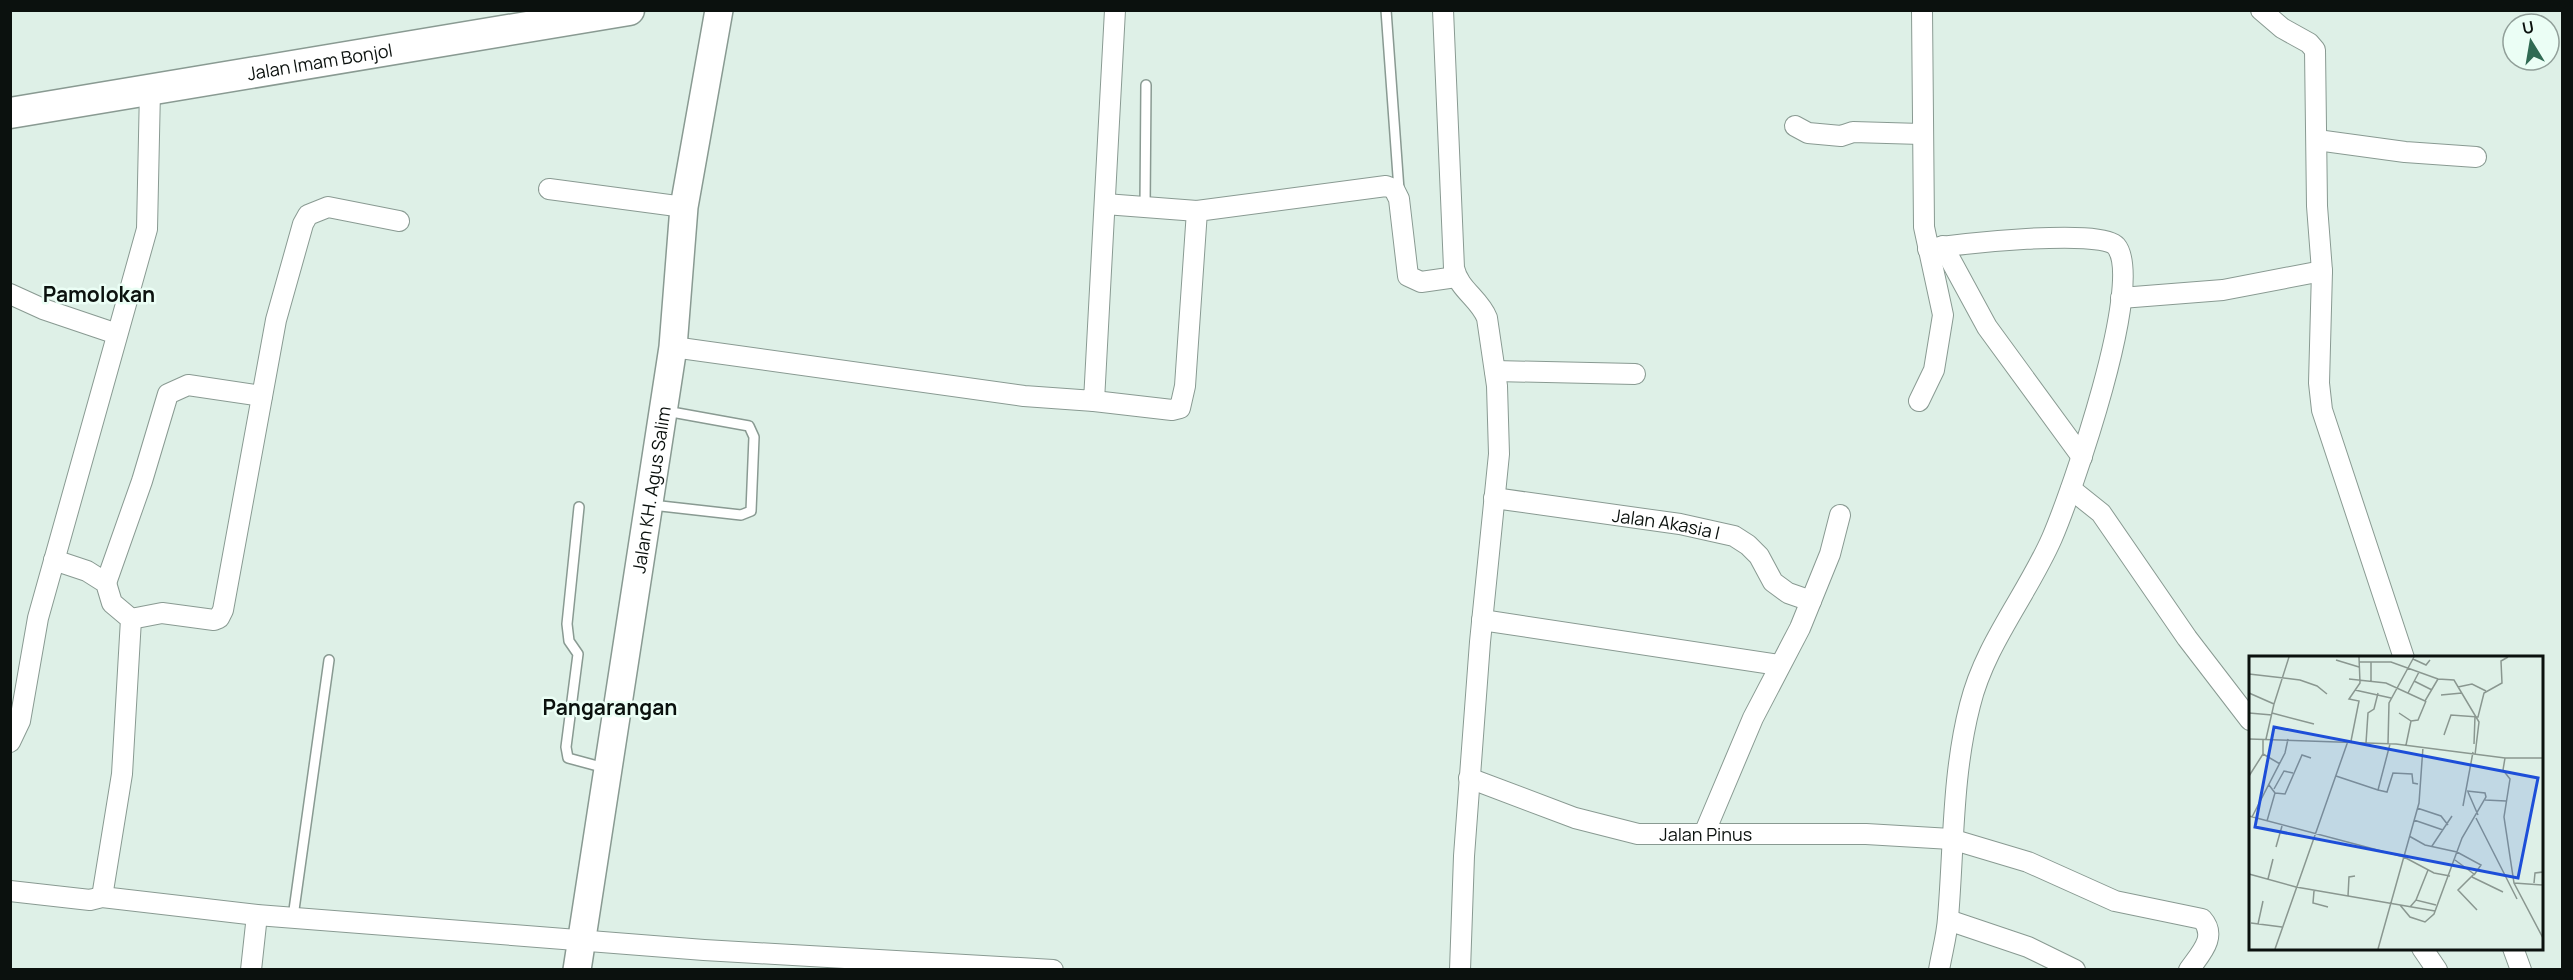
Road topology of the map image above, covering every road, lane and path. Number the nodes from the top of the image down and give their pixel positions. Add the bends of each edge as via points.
1 (629, 10) edge
2 (719, 10) edge
3 (1115, 10) edge
4 (1386, 10) edge
5 (1443, 10) edge
6 (1922, 10) edge
7 (2261, 10) edge
8 (1146, 86) dead end
9 (150, 90) junction
10 (10, 113) edge
11 (1795, 126) dead end
12 (1921, 134) junction
13 (2317, 141) junction
14 (2476, 157) dead end
15 (549, 189) dead end
16 (1399, 199) junction
17 (1105, 204) junction
18 (684, 207) junction
19 (1145, 207) junction
20 (1197, 211) junction
21 (399, 221) dead end
22 (1935, 248) junction
23 (2322, 271) junction
24 (1456, 277) junction
25 (10, 294) edge
26 (2121, 298) junction
27 (117, 334) junction
28 (673, 347) junction
29 (1495, 371) junction
30 (1635, 374) dead end
31 (262, 396) junction
32 (1094, 402) junction
33 (1919, 402) dead end
34 (663, 410) junction
35 (2077, 471) junction
36 (1494, 498) junction
37 (648, 504) junction
38 (579, 507) dead end
39 (1840, 515) dead end
40 (54, 560) junction
41 (106, 583) junction
42 (1811, 601) junction
43 (132, 619) junction
44 (1482, 620) junction
45 (2404, 656) edge
46 (329, 660) dead end
47 (1779, 665) junction
48 (2249, 719) edge
49 (10, 742) edge
50 (608, 768) junction
51 (1469, 778) junction
52 (1704, 834) junction
53 (1951, 838) junction
54 (10, 891) edge
55 (102, 897) junction
56 (256, 915) junction
57 (293, 917) junction
58 (1948, 920) junction
59 (581, 939) junction
60 (2423, 950) edge
61 (2514, 950) edge
62 (898, 966) edge
63 (251, 969) edge
64 (577, 969) edge
65 (1053, 969) edge
66 (1460, 969) edge
67 (1939, 969) edge
68 (2075, 969) edge
69 (2189, 969) edge
70 (2437, 969) edge
71 (2520, 969) edge

1 - 9 main road, Jalan Imam Bonjol
2 - 18 main road, Jalan KH. Agus Salim
3 - 17 street
4 - 16 lane
5 - 24 street
6 - 12 street
7 - 13 street via 2315,50
8 - 19 lane
9 - 10 main road, Jalan Imam Bonjol
9 - 27 street via 147,229
11 - 12 street via 1809,134 1840,136 1853,132
12 - 22 street
13 - 14 street
13 - 23 street
15 - 18 street
16 - 20 street via 1394,189 1386,186
16 - 24 street via 1408,276 1421,282
17 - 19 street
17 - 32 street
18 - 28 main road, Jalan KH. Agus Salim
19 - 20 street
20 - 32 street via 1185,386 1180,408
21 - 31 street via 328,207 308,215 276,320
22 - 26 street via 2101,238 2115,244 2122,256
22 - 33 street via 1943,330 1934,370
22 - 35 street
23 - 26 street via 2223,290
23 - 45 street via 2322,410
24 - 29 street via 1459,285 1483,307
25 - 27 street
26 - 35 street via 2116,339
27 - 40 street
28 - 32 street via 1024,396
28 - 34 main road, Jalan KH. Agus Salim
29 - 30 street
29 - 36 street via 1499,430
31 - 41 street via 188,385 168,394
31 - 43 street via 219,618 162,614
34 - 37 main road, Jalan KH. Agus Salim
34 - 37 lane via 749,426 754,437 750,511 741,515
35 - 48 street via 2100,513
35 - 53 street via 2051,540 1984,664 1970,702
36 - 42 street, Jalan Akasia I via 1680,524 1734,536 1759,556 1773,582
36 - 44 street
37 - 50 main road, Jalan KH. Agus Salim
38 - 50 lane via 567,624 569,641 578,654 566,747 568,758
39 - 42 street
40 - 41 street via 87,571
40 - 49 street via 38,618 20,720
41 - 43 street via 112,603
42 - 47 street
43 - 55 street via 122,774
44 - 47 street
44 - 51 street
46 - 57 lane
47 - 52 street
50 - 59 main road, Jalan KH. Agus Salim
51 - 52 street, Jalan Pinus via 1616,830
51 - 66 street
52 - 53 street, Jalan Pinus
53 - 58 street
53 - 69 street, Jalan Pinus via 2028,862 2115,901 2202,919 2209,926 2209,936
54 - 55 street via 90,900
55 - 56 street
56 - 57 street
56 - 63 street
57 - 59 street
58 - 67 street
58 - 68 street via 2028,947
59 - 62 street
59 - 64 main road, Jalan KH. Agus Salim
60 - 70 street
61 - 71 street
62 - 65 street

